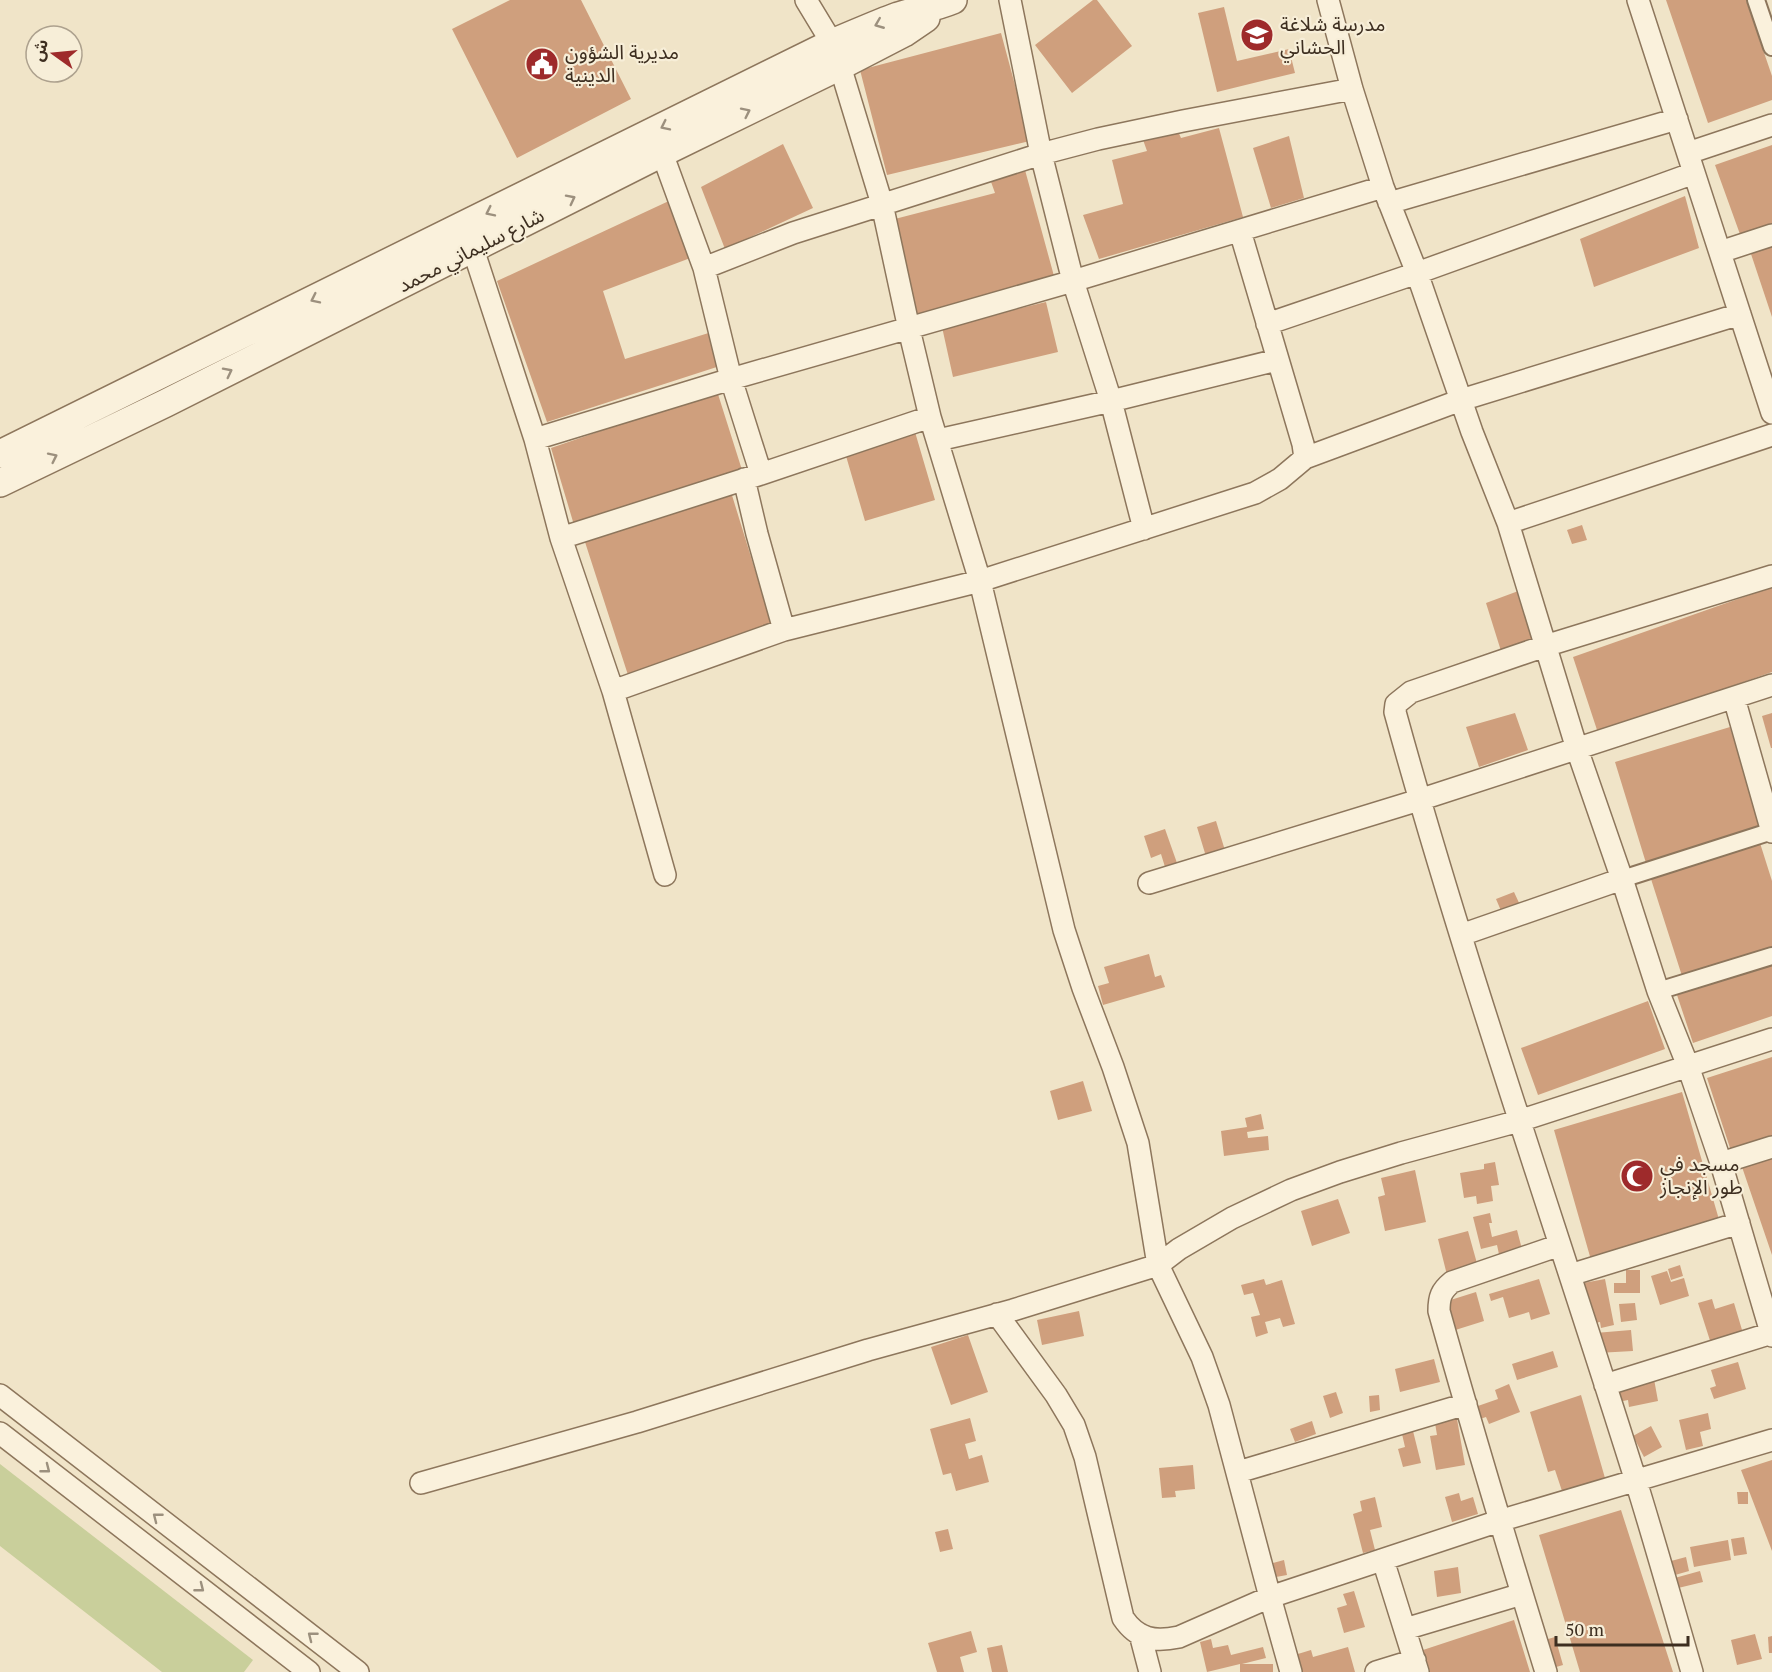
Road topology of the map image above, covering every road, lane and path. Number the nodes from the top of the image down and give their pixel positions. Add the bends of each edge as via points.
1 (806, 0) edge
2 (1010, 0) edge
3 (1328, 0) edge
4 (1638, 0) edge
5 (1756, 0) edge
6 (944, 4) edge
7 (1772, 47) edge
8 (836, 55) junction
9 (1352, 89) junction
10 (1677, 119) junction
11 (1772, 125) edge
12 (662, 153) junction
13 (1041, 154) junction
14 (1691, 163) junction
15 (1386, 195) junction
16 (882, 204) junction
17 (1240, 231) junction
18 (1772, 235) edge
19 (473, 249) junction
20 (1720, 252) junction
21 (704, 267) junction
22 (1417, 273) junction
23 (1073, 282) junction
24 (1740, 314) junction
25 (1267, 324) junction
26 (909, 329) junction
27 (1277, 360) junction
28 (731, 380) junction
29 (1461, 400) junction
30 (1111, 401) junction
31 (1772, 412) edge
32 (930, 417) junction
33 (1772, 435) edge
34 (535, 440) junction
35 (938, 440) junction
36 (0, 454) edge
37 (1305, 458) junction
38 (753, 477) junction
39 (0, 483) edge
40 (1508, 522) junction
41 (1144, 529) junction
42 (561, 538) junction
43 (1772, 576) edge
44 (980, 582) junction
45 (784, 630) junction
46 (1545, 646) junction
47 (1772, 685) edge
48 (613, 691) junction
49 (1734, 698) junction
50 (1577, 749) junction
51 (1419, 800) junction
52 (1772, 832) edge
53 (665, 875) dead end
54 (1622, 879) junction
55 (1149, 883) dead end
56 (1461, 935) junction
57 (1772, 956) edge
58 (1658, 991) junction
59 (1772, 1039) edge
60 (1688, 1066) junction
61 (1520, 1121) junction
62 (1772, 1147) edge
63 (1721, 1163) junction
64 (1738, 1223) junction
65 (1560, 1245) junction
66 (1158, 1265) junction
67 (1569, 1275) junction
68 (998, 1314) junction
69 (1772, 1334) edge
70 (1605, 1385) junction
71 (0, 1395) edge
72 (1466, 1404) junction
73 (0, 1433) edge
74 (1772, 1440) edge
75 (1238, 1472) junction
76 (1636, 1480) junction
77 (421, 1483) dead end
78 (1499, 1521) junction
79 (1383, 1560) junction
80 (1522, 1594) junction
81 (1270, 1597) junction
82 (1405, 1629) junction
83 (1140, 1634) junction
84 (1416, 1666) edge
85 (309, 1672) edge
86 (358, 1672) edge
87 (1150, 1672) edge
88 (1292, 1672) edge
89 (1376, 1672) edge
90 (1546, 1672) edge
91 (1692, 1672) edge

1 - 8 street
2 - 13 street
3 - 9 street
4 - 10 street
5 - 7 street
6 - 8 street, شارع سليماني محمد via 904,33
12 -> 8 street, شارع سليماني محمد
8 - 16 street
8 -> 36 street, شارع سليماني محمد
9 - 13 street via 1183,121
9 - 15 street
10 - 14 street
10 - 15 street
11 - 14 street
19 -> 12 street, شارع سليماني محمد
12 - 21 street
13 - 16 street
13 - 23 street
14 - 20 street
14 - 22 street
15 - 17 street
15 - 22 street
16 - 21 street
16 - 26 street
17 - 23 street
17 - 25 street
18 - 20 street
19 - 34 street
39 -> 19 street, شارع سليماني محمد
20 - 24 street
21 - 28 street
22 - 25 street
22 - 29 street
23 - 26 street
23 - 30 street
24 - 29 street
24 - 31 street
25 - 27 street
26 - 28 street
26 - 32 street
27 - 30 street
27 - 37 street
28 - 34 street
28 - 38 street
29 - 37 street
29 - 40 street
30 - 35 street
30 - 41 street
32 - 35 street
32 - 38 street
33 - 40 street
34 - 42 street
35 - 44 street
37 - 41 street via 1255,493
38 - 42 street
38 - 45 street via 757,534
40 - 46 street
41 - 44 street
42 - 48 street
43 - 46 street
44 - 45 street
44 - 66 street via 1064,930 1138,1143
45 - 48 street
46 - 50 street
46 - 51 street via 1411,692 1396,704
47 - 49 street
48 - 53 street
49 - 50 street
49 - 52 street
50 - 51 street
50 - 54 street
51 - 55 street
51 - 56 street
52 - 54 street
54 - 56 street
54 - 58 street
56 - 61 street
57 - 58 street
58 - 60 street
59 - 60 street
60 - 61 street
60 - 63 street
61 - 65 street
61 - 66 street via 1401,1153 1292,1190 1205,1233
62 - 63 street
63 - 64 street
64 - 67 street
64 - 69 street
65 - 67 street
65 - 72 street via 1444,1288 1439,1311
66 - 68 street
66 - 75 street via 1203,1357
67 - 70 street
68 - 77 street
68 - 83 street via 1074,1425 1123,1618
69 - 70 street
70 - 76 street
86 -> 71 street
72 - 75 street
72 - 78 street
73 -> 85 street
74 - 76 street
75 - 81 street
76 - 78 street
76 - 91 street
78 - 79 street
78 - 80 street
79 - 81 street
79 - 82 street
80 - 82 street
80 - 90 street
81 - 83 street via 1179,1636 1153,1639
81 - 88 street
82 - 84 street
83 - 87 street
84 - 89 street

